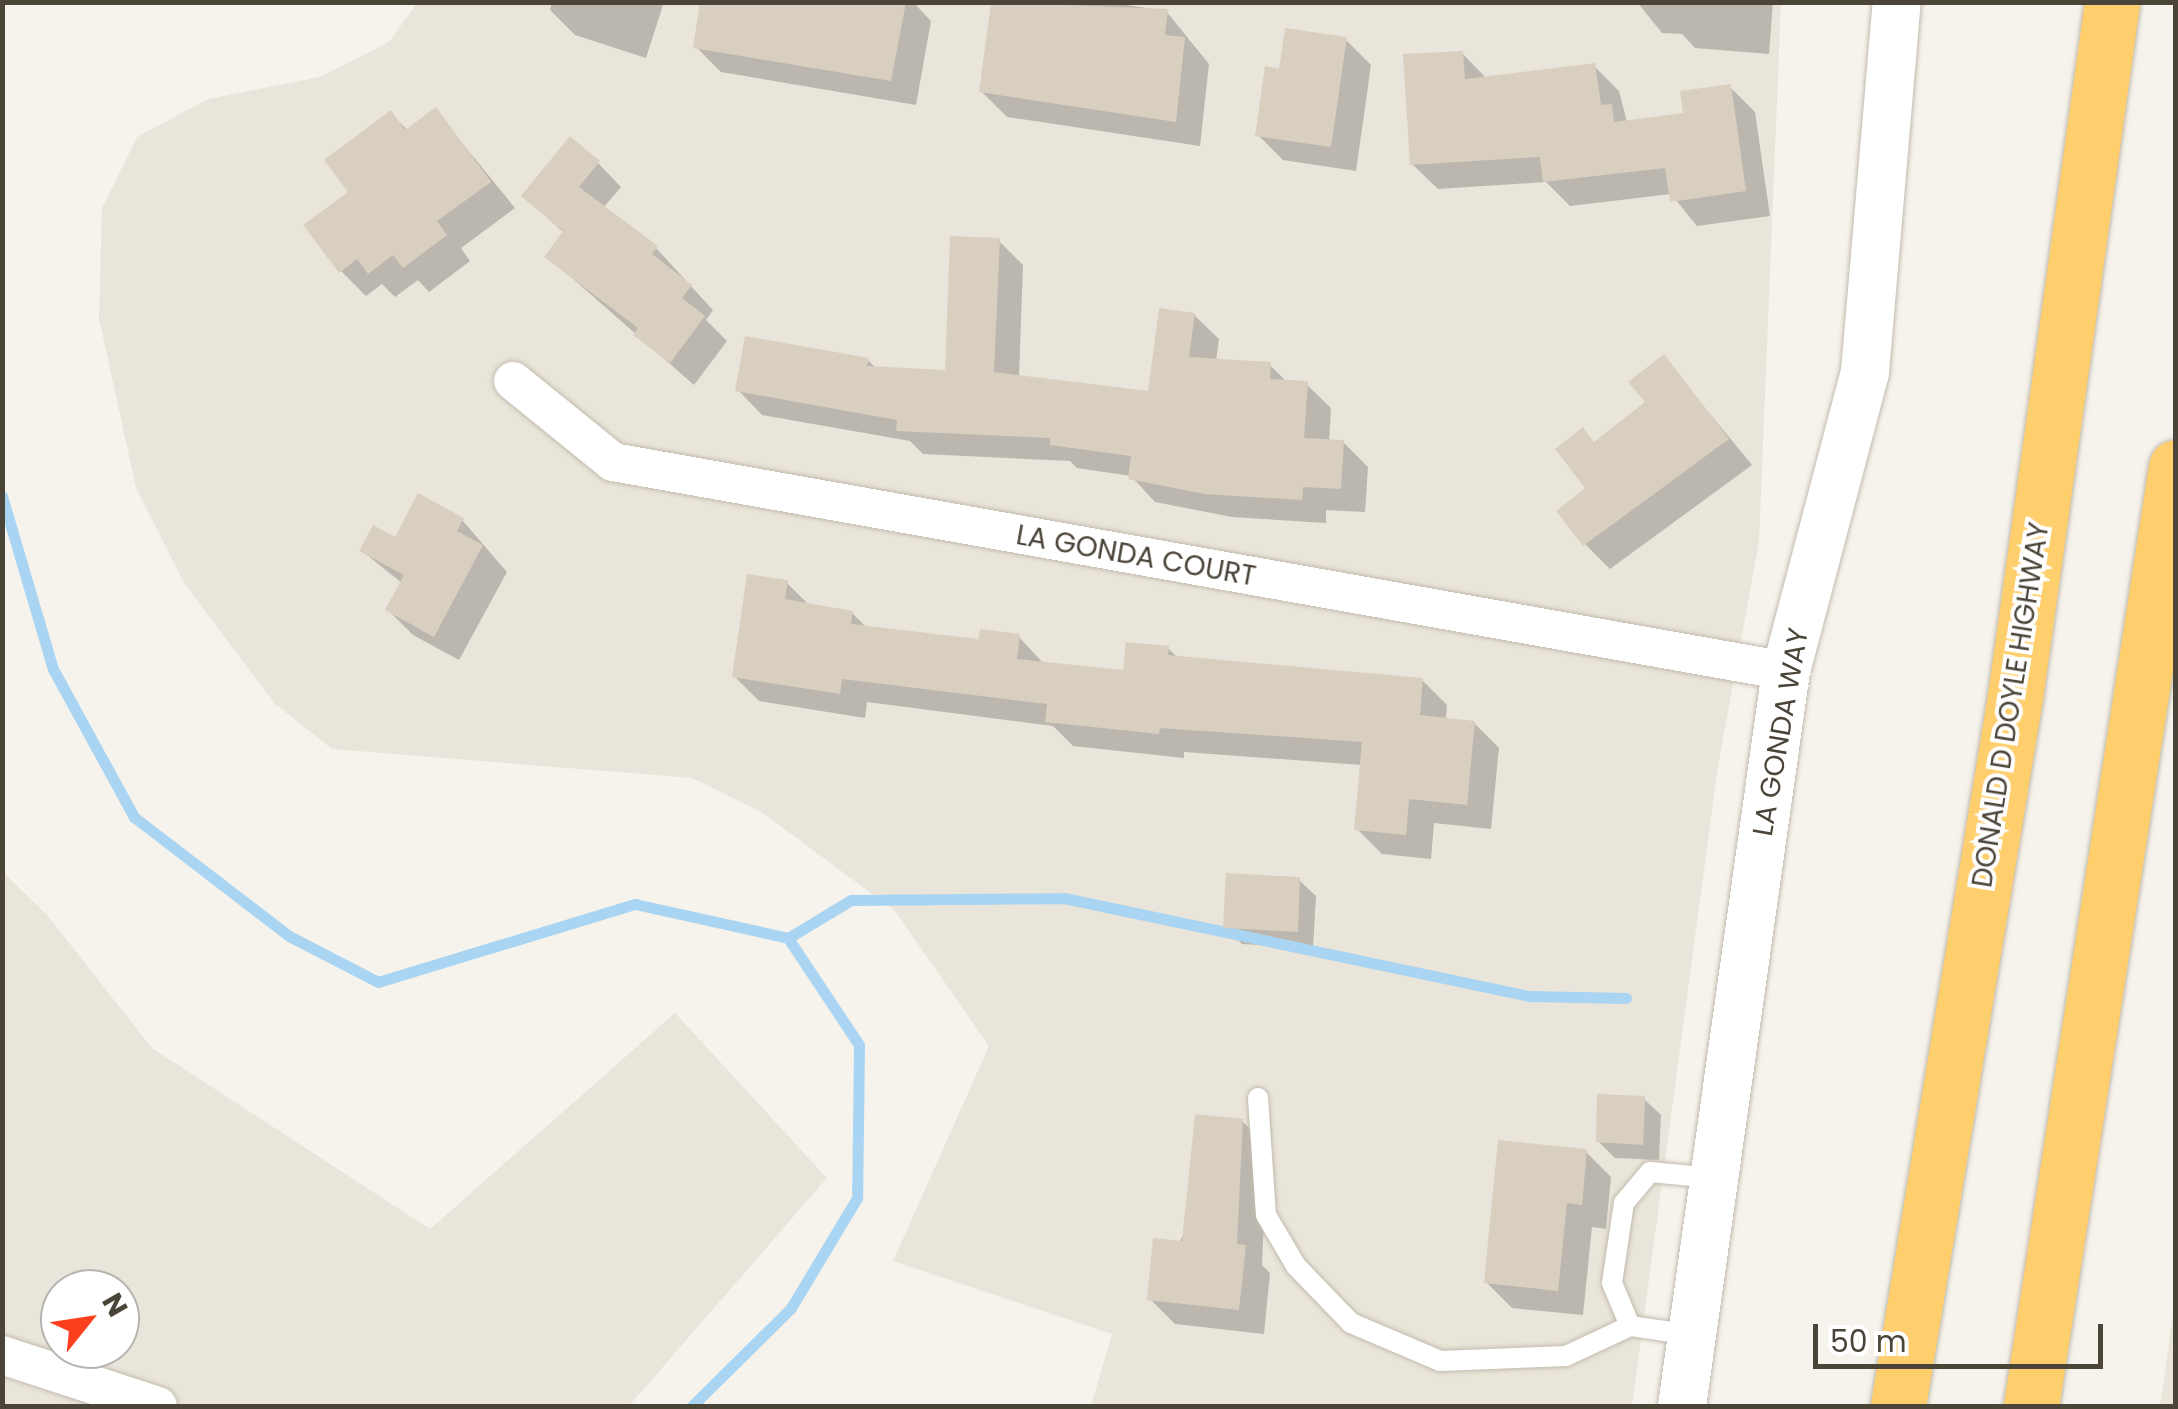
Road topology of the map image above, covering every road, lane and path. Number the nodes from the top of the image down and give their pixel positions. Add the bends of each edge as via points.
1 (1897, 2) edge
2 (2112, 2) edge
3 (513, 382) dead end
4 (2176, 467) edge
5 (1786, 671) junction
6 (1258, 1098) dead end
7 (1714, 1178) junction
8 (1630, 1326) junction
9 (1692, 1335) junction
10 (2, 1356) edge
11 (158, 1406) edge
12 (1682, 1406) edge
13 (1898, 1406) edge
14 (2031, 1406) edge

1 - 5 street, LA GONDA WAY via 1866,372
2 - 13 highway, DONALD D DOYLE HIGHWAY via 2015,697
3 - 5 street, LA GONDA COURT via 613,462
4 - 14 highway
5 - 7 street, LA GONDA WAY
6 - 8 lane via 1266,1215 1296,1266 1351,1323 1440,1361 1566,1356
7 - 8 lane via 1650,1172 1624,1203 1612,1283
7 - 9 street, LA GONDA WAY
8 - 9 lane
9 - 12 street, LA GONDA WAY
10 - 11 street

